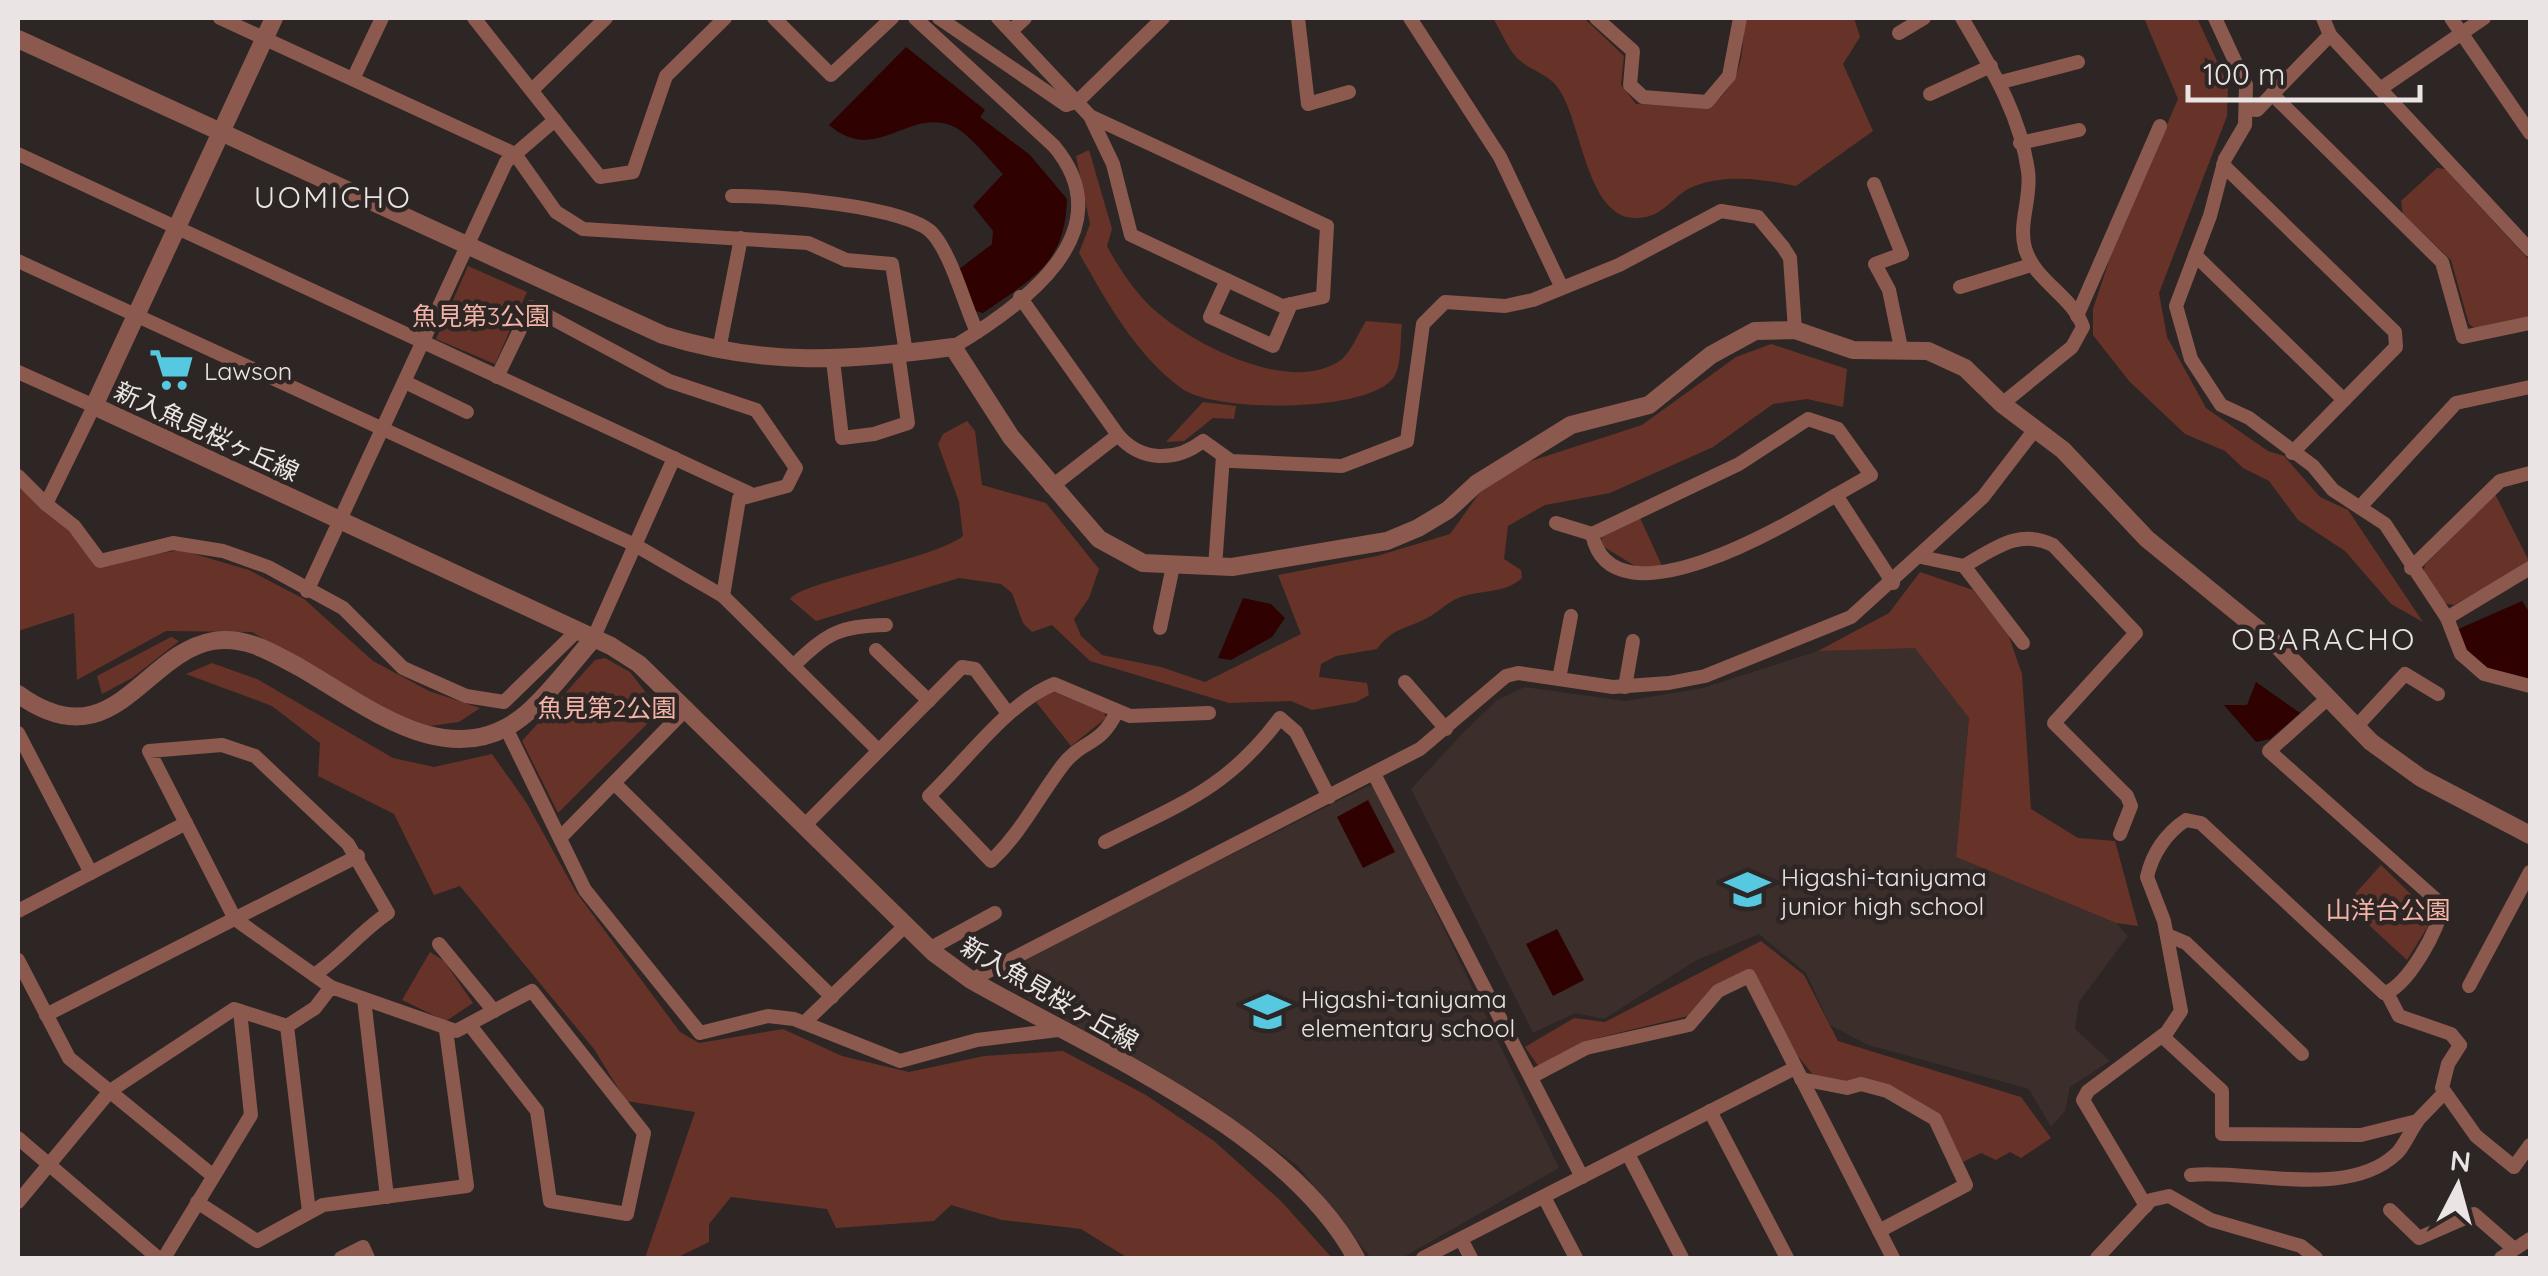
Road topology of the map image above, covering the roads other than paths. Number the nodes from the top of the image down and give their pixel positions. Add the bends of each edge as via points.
1 (220, 18) edge
2 (274, 18) edge
3 (382, 18) edge
4 (474, 18) edge
5 (606, 18) edge
6 (725, 18) edge
7 (774, 18) edge
8 (892, 18) edge
9 (915, 18) edge
10 (939, 18) edge
11 (998, 18) edge
12 (1025, 18) edge
13 (1163, 18) edge
14 (1298, 18) edge
15 (1410, 18) edge
16 (1596, 18) edge
17 (1740, 18) edge
18 (1924, 18) edge
19 (1962, 18) edge
20 (2216, 18) edge
21 (2323, 18) edge
22 (2451, 18) edge
23 (2484, 18) edge
24 (1011, 31) junction
25 (1899, 33) dead end
26 (2462, 33) junction
27 (2330, 35) junction
28 (264, 38) junction
29 (18, 39) edge
30 (2078, 62) dead end
31 (1991, 66) junction
32 (353, 79) junction
33 (2002, 82) junction
34 (2380, 89) junction
35 (532, 90) junction
36 (1349, 92) dead end
37 (1930, 94) dead end
38 (2272, 94) junction
39 (1078, 101) junction
40 (2246, 109) junction
41 (1090, 116) junction
42 (556, 120) junction
43 (2160, 126) dead end
44 (2079, 130) dead end
45 (220, 133) junction
46 (2530, 133) edge
47 (2020, 143) junction
48 (18, 154) edge
49 (515, 154) junction
50 (2223, 164) junction
51 (1874, 184) dead end
52 (732, 196) dead end
53 (176, 228) junction
54 (741, 238) junction
55 (467, 247) junction
56 (2530, 250) edge
57 (2195, 255) junction
58 (18, 260) edge
59 (2031, 265) junction
60 (1227, 280) junction
61 (1560, 286) junction
62 (1960, 287) dead end
63 (1020, 297) junction
64 (1291, 304) junction
65 (136, 315) junction
66 (2077, 316) junction
67 (2530, 324) edge
68 (1794, 330) junction
69 (977, 332) junction
70 (423, 342) junction
71 (953, 347) junction
72 (1901, 348) junction
73 (719, 350) junction
74 (902, 353) junction
75 (832, 360) junction
76 (18, 372) edge
77 (497, 377) junction
78 (404, 382) junction
79 (2530, 387) edge
80 (2344, 400) junction
81 (2002, 404) junction
82 (94, 406) junction
83 (467, 412) dead end
84 (2036, 428) junction
85 (383, 429) junction
86 (1118, 436) junction
87 (2292, 453) junction
88 (1223, 456) junction
89 (674, 458) junction
90 (2530, 473) edge
91 (18, 476) edge
92 (1051, 487) junction
93 (748, 493) junction
94 (1836, 496) junction
95 (46, 504) junction
96 (2360, 507) junction
97 (341, 522) junction
98 (1556, 523) dead end
99 (1592, 534) junction
100 (635, 545) junction
101 (1921, 558) junction
102 (1173, 566) junction
103 (1964, 566) junction
104 (1215, 567) junction
105 (2411, 568) junction
106 (2530, 568) edge
107 (1893, 583) junction
108 (307, 592) junction
109 (723, 596) junction
110 (1571, 616) dead end
111 (2447, 618) junction
112 (886, 625) dead end
113 (1160, 628) dead end
114 (585, 635) junction
115 (1633, 641) dead end
116 (2023, 642) dead end
117 (876, 650) dead end
118 (793, 666) junction
119 (1559, 679) junction
120 (1406, 682) dead end
121 (2530, 686) edge
122 (1626, 688) junction
123 (18, 694) edge
124 (2438, 694) dead end
125 (2326, 699) junction
126 (930, 700) junction
127 (687, 708) junction
128 (1116, 711) junction
129 (1007, 712) junction
130 (1209, 713) dead end
131 (2356, 727) junction
132 (506, 728) junction
133 (1446, 728) junction
134 (18, 733) edge
135 (877, 749) junction
136 (1374, 774) junction
137 (614, 783) junction
138 (1330, 797) junction
139 (186, 823) junction
140 (806, 825) junction
141 (2120, 834) dead end
142 (2530, 834) edge
143 (562, 836) junction
144 (1105, 842) dead end
145 (358, 856) junction
146 (91, 872) junction
147 (2530, 872) edge
148 (18, 911) edge
149 (995, 913) dead end
150 (235, 919) junction
151 (906, 925) junction
152 (2167, 935) junction
153 (439, 944) dead end
154 (930, 948) junction
155 (18, 960) edge
156 (314, 975) junction
157 (971, 980) junction
158 (2469, 986) dead end
159 (331, 987) junction
160 (2388, 993) junction
161 (832, 997) junction
162 (364, 999) junction
163 (240, 1011) junction
164 (494, 1011) junction
165 (46, 1015) junction
166 (469, 1024) junction
167 (804, 1024) junction
168 (287, 1026) junction
169 (446, 1030) junction
170 (1058, 1030) junction
171 (2162, 1036) junction
172 (2302, 1054) dead end
173 (1798, 1074) junction
174 (1531, 1077) junction
175 (110, 1091) junction
176 (2444, 1093) junction
177 (1710, 1112) junction
178 (2417, 1121) junction
179 (18, 1138) edge
180 (2530, 1145) edge
181 (1628, 1154) junction
182 (48, 1165) junction
183 (212, 1175) junction
184 (2191, 1175) dead end
185 (1582, 1177) junction
186 (388, 1197) junction
187 (1544, 1197) junction
188 (18, 1202) edge
189 (196, 1202) junction
190 (2146, 1206) junction
191 (2390, 1210) dead end
192 (309, 1212) junction
193 (1879, 1231) junction
194 (2530, 1238) edge
195 (1461, 1239) junction
196 (2508, 1254) edge
197 (161, 1258) edge
198 (341, 1258) edge
199 (368, 1258) edge
200 (1356, 1258) edge
201 (1422, 1258) edge
202 (1471, 1258) edge
203 (1576, 1258) edge
204 (1682, 1258) edge
205 (1787, 1258) edge
206 (1894, 1258) edge
207 (2096, 1258) edge
208 (2316, 1258) edge

1 - 28 street
2 - 28 street, 新入魚見桜ヶ丘線
3 - 32 street
4 - 35 street
5 - 35 street
6 - 42 street via 666,76 633,172 600,177
7 - 8 street via 831,75
9 - 63 street via 1054,146 1074,176 1078,211 1068,252
10 - 39 street via 1059,101
11 - 24 street
12 - 24 street
13 - 39 street
14 - 36 street via 1308,104
15 - 61 street via 1500,157
16 - 17 street via 1632,52 1630,85 1643,96 1707,102 1729,76
18 - 25 street
19 - 31 street
20 - 40 street via 2246,86
21 - 27 street
22 - 26 street
23 - 26 street
24 - 39 street
26 - 34 street
26 - 46 street
27 - 34 street
27 - 38 street
28 - 32 street
28 - 45 street, 新入魚見桜ヶ丘線
29 - 45 street
30 - 33 street
31 - 33 street
31 - 37 street
32 - 49 street
33 - 47 street
34 - 56 street
35 - 42 street
38 - 40 street via 2257,110
38 - 67 street via 2442,262 2464,337
39 - 41 street
40 - 50 street via 2245,125
41 - 60 street via 1114,164 1131,235
41 - 64 street via 1327,226 1322,297
42 - 49 street
43 - 66 street
44 - 47 street
45 - 53 street, 新入魚見桜ヶ丘線
45 - 55 street
47 - 59 street via 2028,172 2024,244
48 - 53 street
49 - 54 street via 543,198 583,229
49 - 55 street
50 - 57 street
50 - 80 street via 2395,332 2396,347
51 - 72 street via 1902,254 1875,264 1890,290
52 - 69 street via 789,196 923,224 940,244
53 - 65 street, 新入魚見桜ヶ丘線
53 - 70 street
54 - 73 street
54 - 74 street via 808,243 846,260 892,264
55 - 70 street
55 - 73 street via 626,320
57 - 80 street
57 - 87 street via 2176,313 2191,359 2221,406 2249,418
58 - 65 street
59 - 62 street
59 - 66 street
60 - 64 street via 1282,306
60 - 64 street via 1210,316 1273,346
61 - 68 street via 1620,265 1721,211 1758,217 1790,258
61 - 88 street via 1517,304 1454,300 1432,312 1417,352 1406,442 1342,466
63 - 69 street
63 - 86 street
65 - 82 street, 新入魚見桜ヶ丘線
65 - 85 street
66 - 81 street via 2082,336
68 - 72 street via 1854,350
68 - 104 street via 1755,331 1711,355 1649,405 1571,425 1476,484 1448,510 1386,541
69 - 71 street
70 - 77 street
70 - 78 street
71 - 74 street
71 - 92 street
72 - 81 street via 1948,358
73 - 75 street
74 - 75 street
74 - 75 street via 908,423 842,438
76 - 82 street
77 - 89 street
77 - 93 street via 532,306 668,381 756,410 796,468 787,486
78 - 83 street
78 - 85 street
79 - 96 street via 2456,403
80 - 87 street
81 - 84 street
82 - 95 street
82 - 97 street, 新入魚見桜ヶ丘線
84 - 101 street via 1983,497
84 - 125 street via 2147,539 2276,644
85 - 97 street
85 - 100 street
86 - 88 street via 1144,454 1178,456 1203,441
86 - 92 street
87 - 96 street
88 - 104 street
89 - 93 street
89 - 100 street
90 - 105 street via 2500,481
91 - 95 street
92 - 102 street via 1118,553
93 - 109 street via 739,499
94 - 99 street via 1671,574 1620,570 1597,552
94 - 99 street via 1871,475 1838,429 1808,419 1739,464
94 - 107 street
95 - 108 street via 74,526 100,561 173,543 222,550 268,567
96 - 105 street via 2385,524
97 - 108 street
97 - 114 street, 新入魚見桜ヶ丘線
98 - 99 street
100 - 109 street
100 - 114 street
101 - 103 street
101 - 107 street
102 - 104 street
102 - 113 street
103 - 116 street
103 - 141 street via 2013,539 2043,540 2136,633 2054,723 2127,796 2131,806
105 - 111 street
106 - 111 street
107 - 122 street via 1850,618 1777,649 1705,676
108 - 114 street via 343,608 403,668 466,696 504,702
109 - 118 street
110 - 119 street
111 - 121 street via 2461,654 2484,674
112 - 118 street via 837,630
114 - 127 street, 新入魚見桜ヶ丘線 via 639,664
114 - 132 street via 527,713
115 - 122 street
117 - 126 street
118 - 135 street
119 - 122 street
119 - 133 street via 1506,676
120 - 133 street
123 - 132 street via 55,713 92,713 114,706 206,642 245,640 422,736 456,741
124 - 131 street via 2405,674
125 - 131 street
125 - 160 street via 2270,751 2442,906 2441,920
126 - 129 street via 962,667 975,669
126 - 135 street
127 - 137 street
127 - 140 street, 新入魚見桜ヶ丘線
128 - 129 street via 1059,684
128 - 129 street via 1107,732 1064,763 1016,837 990,861 928,796
128 - 130 street
131 - 142 street via 2421,778
132 - 143 street
133 - 136 street
134 - 146 street
135 - 140 street
136 - 138 street
136 - 174 street
137 - 143 street
137 - 161 street
138 - 144 street via 1296,732 1280,718 1221,783
138 - 157 street
139 - 145 street via 149,751 222,745 255,756
139 - 146 street
139 - 150 street
140 - 151 street, 新入魚見桜ヶ丘線
143 - 167 street via 585,890 700,1033 768,1016
145 - 150 street
145 - 156 street via 388,914
146 - 148 street
147 - 158 street
149 - 154 street
150 - 156 street
150 - 165 street
151 - 154 street, 新入魚見桜ヶ丘線
151 - 161 street
152 - 160 street via 2148,871 2177,826 2194,820 2372,986
152 - 171 street via 2181,1011
152 - 172 street via 2186,943
153 - 164 street
154 - 157 street, 新入魚見桜ヶ丘線
155 - 165 street
156 - 159 street
157 - 170 street, 新入魚見桜ヶ丘線
159 - 162 street
159 - 168 street via 315,1008
160 - 176 street via 2399,1016 2451,1034 2460,1045 2448,1064
161 - 167 street
162 - 169 street
162 - 186 street
163 - 168 street
163 - 175 street
163 - 183 street via 251,1115
164 - 166 street
164 - 166 street via 532,991 644,1132 628,1214 550,1202 538,1111
165 - 175 street via 69,1058
166 - 169 street
167 - 170 street via 900,1061 977,1040
168 - 192 street
169 - 186 street via 467,1186
170 - 200 street, 新入魚見桜ヶ丘線 via 1237,1132 1318,1202
171 - 178 street via 2222,1092 2222,1134 2361,1135
171 - 190 street via 2083,1100
173 - 174 street via 1748,976 1718,991 1690,1025 1586,1048
173 - 177 street
173 - 193 street
173 - 193 street via 1887,1091 1935,1119 1966,1185
174 - 185 street
175 - 182 street
175 - 183 street
176 - 178 street
176 - 180 street via 2476,1136 2514,1167
177 - 181 street
177 - 205 street
178 - 184 street via 2396,1154 2368,1170 2303,1181
179 - 182 street
181 - 185 street
181 - 204 street
182 - 188 street
182 - 197 street
183 - 189 street
185 - 187 street
186 - 192 street
187 - 195 street
187 - 203 street
189 - 192 street via 257,1240
189 - 197 street
190 - 207 street
190 - 208 street via 2160,1196 2178,1198 2211,1220 2301,1246
191 - 196 street via 2419,1238 2474,1214
193 - 206 street
194 - 196 street
195 - 201 street
195 - 202 street
198 - 199 street via 363,1247

